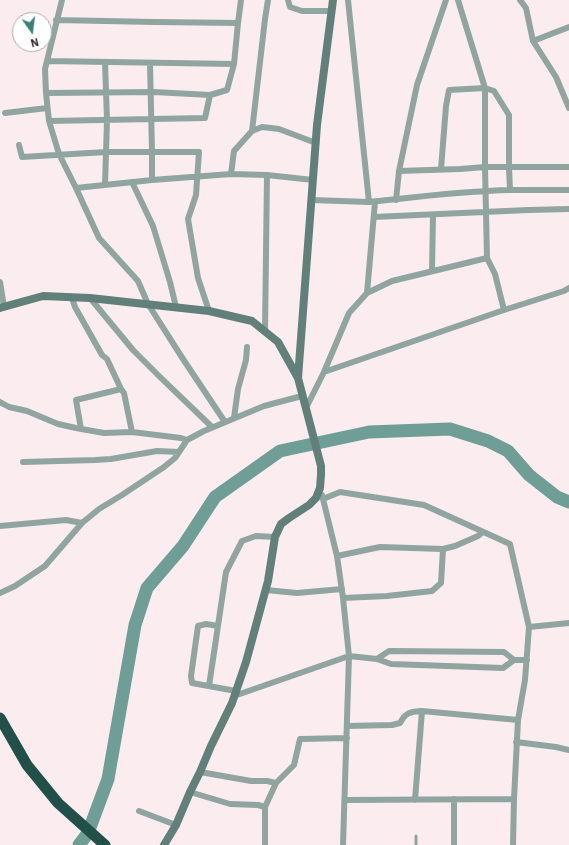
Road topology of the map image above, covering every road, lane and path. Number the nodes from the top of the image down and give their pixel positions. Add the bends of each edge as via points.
1 (62, 0) edge
2 (241, 0) edge
3 (268, 0) edge
4 (288, 0) edge
5 (333, 0) edge
6 (348, 0) edge
7 (446, 0) edge
8 (458, 0) edge
9 (520, 0) edge
10 (332, 13) junction
11 (56, 20) junction
12 (238, 23) junction
13 (569, 27) edge
14 (533, 41) junction
15 (47, 61) junction
16 (105, 62) junction
17 (150, 63) junction
18 (234, 64) junction
19 (484, 88) junction
20 (106, 92) junction
21 (151, 92) junction
22 (46, 93) junction
23 (210, 95) junction
24 (47, 108) junction
25 (569, 108) edge
26 (5, 114) dead end
27 (152, 118) junction
28 (107, 120) junction
29 (49, 121) junction
30 (252, 131) junction
31 (316, 143) junction
32 (19, 145) dead end
33 (106, 152) junction
34 (152, 152) junction
35 (59, 154) junction
36 (485, 167) junction
37 (509, 167) junction
38 (569, 167) edge
39 (441, 169) junction
40 (399, 171) junction
41 (231, 174) junction
42 (267, 175) junction
43 (198, 177) junction
44 (152, 180) junction
45 (313, 180) junction
46 (132, 182) junction
47 (105, 185) junction
48 (76, 188) junction
49 (510, 190) junction
50 (569, 190) edge
51 (486, 191) junction
52 (312, 200) junction
53 (396, 200) junction
54 (372, 202) junction
55 (569, 209) edge
56 (486, 212) junction
57 (433, 215) junction
58 (374, 217) junction
59 (487, 258) junction
60 (432, 271) junction
61 (0, 282) edge
62 (569, 288) edge
63 (367, 293) junction
64 (72, 298) junction
65 (90, 298) junction
66 (148, 304) junction
67 (2, 307) edge
68 (176, 307) junction
69 (504, 310) junction
70 (209, 311) junction
71 (265, 332) junction
72 (247, 347) dead end
73 (324, 372) junction
74 (298, 378) junction
75 (121, 389) junction
76 (302, 396) junction
77 (0, 402) edge
78 (306, 408) junction
79 (234, 418) junction
80 (225, 422) junction
81 (212, 427) junction
82 (81, 429) junction
83 (132, 432) junction
84 (187, 440) junction
85 (178, 452) junction
86 (23, 462) dead end
87 (320, 488) junction
88 (323, 499) junction
89 (82, 523) junction
90 (0, 526) edge
91 (483, 532) junction
92 (275, 537) junction
93 (443, 549) junction
94 (337, 556) junction
95 (342, 589) junction
96 (266, 590) junction
97 (0, 593) edge
98 (343, 598) junction
99 (569, 623) edge
100 (218, 626) junction
101 (530, 627) junction
102 (349, 656) junction
103 (376, 659) junction
104 (514, 660) junction
105 (527, 660) junction
106 (209, 686) junction
107 (235, 694) junction
108 (422, 710) junction
109 (0, 718) edge
110 (518, 720) junction
111 (347, 726) junction
112 (347, 738) junction
113 (516, 742) junction
114 (569, 750) edge
115 (200, 772) junction
116 (276, 783) junction
117 (190, 792) junction
118 (454, 799) junction
119 (514, 799) junction
120 (345, 800) junction
121 (414, 800) junction
122 (266, 807) junction
123 (139, 811) dead end
124 (176, 825) junction
125 (416, 836) dead end
126 (105, 845) edge
127 (164, 845) edge
128 (265, 845) edge
129 (343, 845) edge
130 (416, 845) edge
131 (454, 845) edge
132 (513, 845) edge

1 - 11 street
2 - 12 street
3 - 30 street
4 - 10 street via 290,7 302,11
5 - 10 main road
6 - 54 street
7 - 40 street via 417,86
8 - 19 street
9 - 14 street via 526,8
10 - 31 main road
11 - 12 street
11 - 15 street
12 - 18 street
13 - 14 street
14 - 25 street via 556,77
15 - 16 street
15 - 22 street
16 - 17 street
16 - 20 street
17 - 18 street
17 - 21 street
18 - 23 street via 227,90
19 - 36 street
19 - 37 street via 494,91 509,115
19 - 39 street via 449,90
20 - 21 street
20 - 22 street
20 - 28 street
21 - 23 street
21 - 27 street
22 - 24 street
23 - 27 street via 205,118
24 - 26 street
24 - 29 street
27 - 28 street
27 - 34 street
28 - 29 street
28 - 33 street
29 - 35 street
30 - 31 street via 262,127 271,128
30 - 41 street via 234,151
31 - 45 main road
32 - 35 street via 22,157
33 - 34 street
33 - 35 street
33 - 47 street
34 - 43 street via 199,152
34 - 44 street
35 - 48 street
36 - 37 street
36 - 39 street
36 - 51 street
37 - 38 street
37 - 49 street
39 - 40 street
40 - 53 street
41 - 42 street
41 - 43 street
42 - 45 street
42 - 71 street
43 - 44 street
43 - 70 street via 196,195 188,219 198,278
44 - 46 street
45 - 52 main road
46 - 47 street
46 - 68 street via 152,226
47 - 48 street
48 - 66 street via 98,238 138,281
49 - 50 street
49 - 51 street
51 - 53 street
51 - 56 street
52 - 54 street
52 - 74 main road
53 - 54 street
54 - 58 street
55 - 56 street
56 - 57 street
56 - 59 street
57 - 58 street
57 - 60 street
58 - 63 street
59 - 60 street
59 - 69 street via 495,274
60 - 63 street via 392,281
61 - 67 street
62 - 69 street
63 - 73 street via 350,313
64 - 65 main road
64 - 67 main road via 43,296
64 - 75 street
65 - 66 main road
65 - 81 street via 133,350
66 - 68 main road
66 - 80 street
68 - 70 main road
69 - 73 street
70 - 71 main road via 252,321
71 - 74 main road via 278,342
72 - 79 street
73 - 78 street
74 - 76 main road
75 - 82 street via 76,400
75 - 83 street
76 - 78 main road
76 - 79 street via 264,406
77 - 82 street via 58,424
78 - 87 main road via 322,470
79 - 80 street
80 - 81 street
81 - 84 street
82 - 83 street via 104,433
83 - 84 street
84 - 85 street
85 - 86 street via 157,451 111,459
85 - 89 street via 164,467
87 - 88 street
87 - 92 main road via 316,498 309,505 281,524
88 - 91 street via 340,492 424,504
88 - 94 street
89 - 90 street via 66,520
89 - 97 street via 45,566
91 - 93 street
91 - 101 street via 510,544
92 - 96 main road
92 - 100 street via 256,536 242,541 226,572
93 - 94 street via 380,547
93 - 98 street via 441,583 432,591
94 - 95 street
95 - 96 street via 297,593
95 - 98 street
96 - 107 main road
98 - 102 street
99 - 101 street
100 - 106 street
100 - 106 street via 198,626 192,683
101 - 105 street
102 - 103 street
102 - 107 street
102 - 111 street
103 - 104 street via 390,664 503,668
103 - 104 street via 389,651 504,652
104 - 105 street
105 - 110 street
106 - 107 street
107 - 115 main road
108 - 110 street
108 - 111 street via 410,712 400,723 392,725
108 - 121 street
109 - 126 highway via 26,765 58,803
110 - 113 street
111 - 112 street
112 - 116 street via 300,739 294,765
112 - 120 street
113 - 114 street
113 - 119 street
115 - 116 street
115 - 117 main road
116 - 122 street
117 - 122 street via 230,804
117 - 124 main road
118 - 119 street
118 - 121 street
118 - 131 street
119 - 132 street
120 - 121 street
120 - 129 street
122 - 128 street
123 - 124 street
124 - 127 main road
125 - 130 lane

